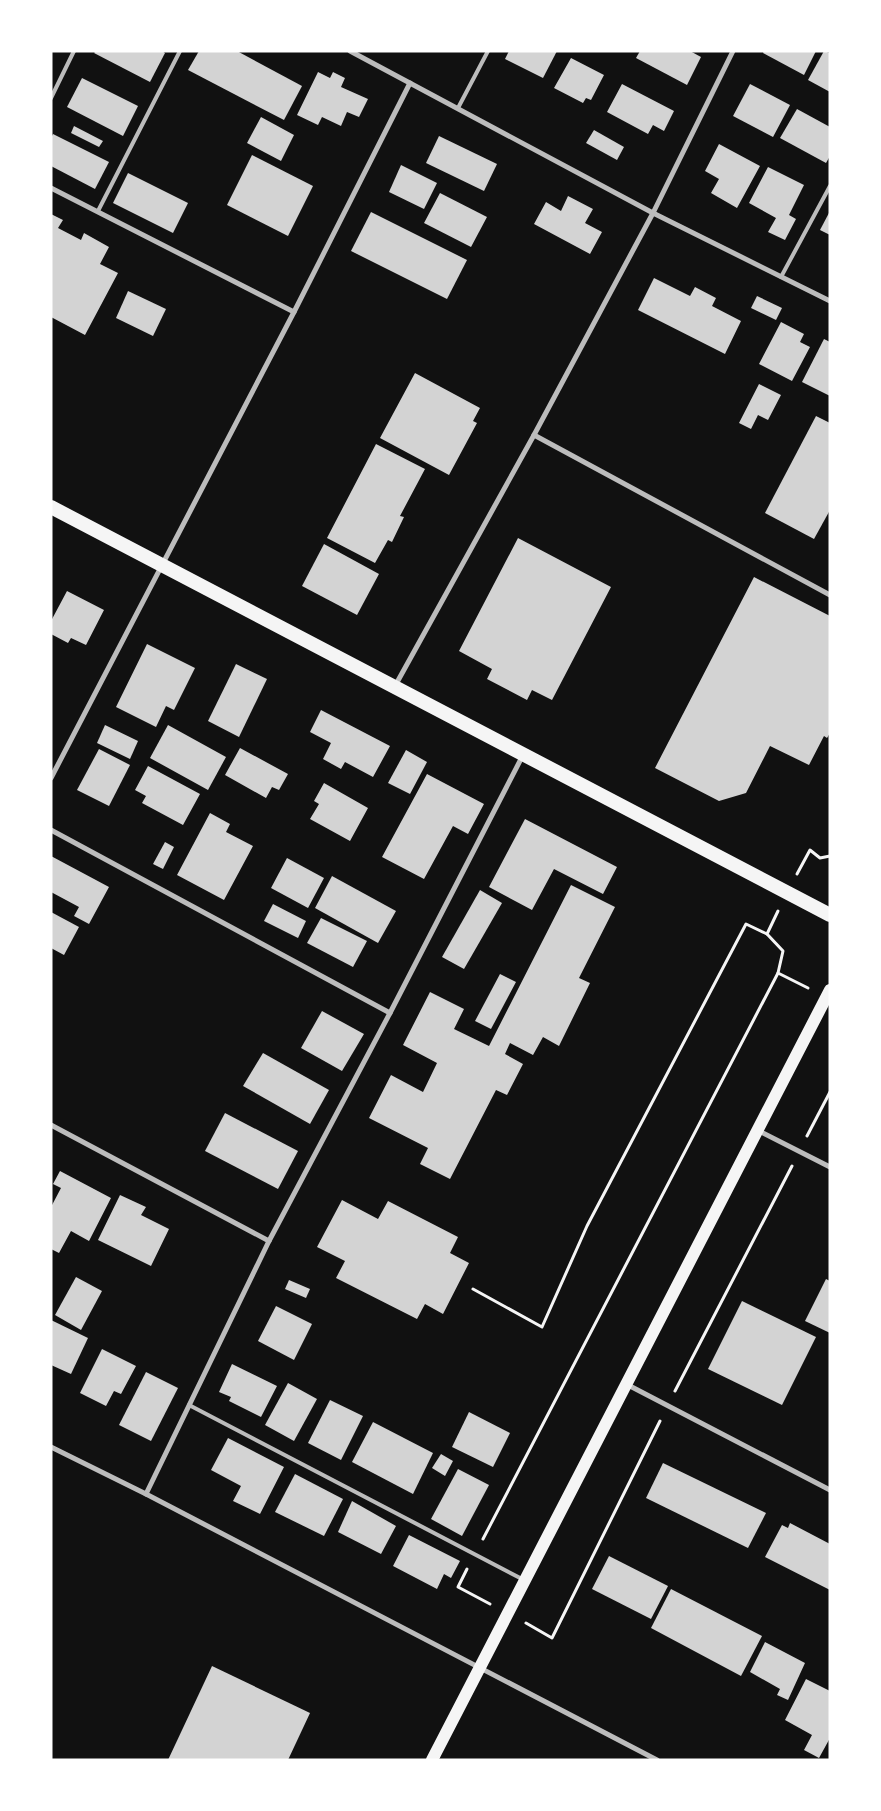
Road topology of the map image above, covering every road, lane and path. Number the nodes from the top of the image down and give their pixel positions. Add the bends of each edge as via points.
1 (74, 51) edge
2 (180, 51) edge
3 (350, 51) edge
4 (488, 51) edge
5 (733, 51) edge
6 (410, 83) junction
7 (51, 98) edge
8 (458, 108) junction
9 (830, 186) edge
10 (51, 188) edge
11 (98, 211) junction
12 (652, 213) junction
13 (781, 277) junction
14 (830, 301) edge
15 (294, 312) junction
16 (534, 435) junction
17 (51, 507) edge
18 (162, 565) junction
19 (830, 595) edge
20 (395, 686) junction
21 (523, 754) junction
22 (51, 778) edge
23 (51, 830) edge
24 (830, 856) edge
25 (787, 892) junction
26 (830, 915) edge
27 (766, 934) junction
28 (778, 973) junction
29 (828, 994) edge
30 (390, 1013) junction
31 (830, 1092) edge
32 (51, 1125) edge
33 (756, 1130) junction
34 (799, 1151) junction
35 (830, 1167) edge
36 (269, 1241) junction
37 (473, 1289) dead end
38 (625, 1384) junction
39 (189, 1405) junction
40 (668, 1405) junction
41 (51, 1447) edge
42 (830, 1490) edge
43 (146, 1494) junction
44 (475, 1554) junction
45 (524, 1580) junction
46 (508, 1613) junction
47 (479, 1668) junction
48 (432, 1760) edge
49 (656, 1760) edge

1 - 7 lane
2 - 11 lane
3 - 6 street
4 - 8 lane
5 - 12 street
6 - 8 street
6 - 15 street
8 - 12 street
9 - 13 lane
10 - 11 street
11 - 15 street
12 - 13 street
12 - 16 street
13 - 14 street
15 - 18 street
16 - 19 street
16 - 20 street
17 - 18 highway
18 - 20 highway
18 - 22 street
20 - 21 highway
21 - 25 highway
21 - 30 street
23 - 30 street
24 - 25 path via 820,858 810,850
25 - 26 highway
25 - 27 path
27 - 28 path via 783,951
27 - 37 path via 746,924 587,1226 542,1327
28 - 29 path
28 - 44 path
29 - 33 main road
30 - 36 street
31 - 34 path
32 - 36 street
33 - 34 street
33 - 38 main road
34 - 35 street
34 - 40 path
36 - 39 street
38 - 40 street
38 - 45 main road
39 - 43 street
39 - 44 lane
40 - 42 street
40 - 46 path via 552,1638
41 - 43 street
43 - 47 street
44 - 45 lane
44 - 46 path via 458,1587
45 - 46 main road
46 - 47 main road
47 - 48 main road
47 - 49 street

